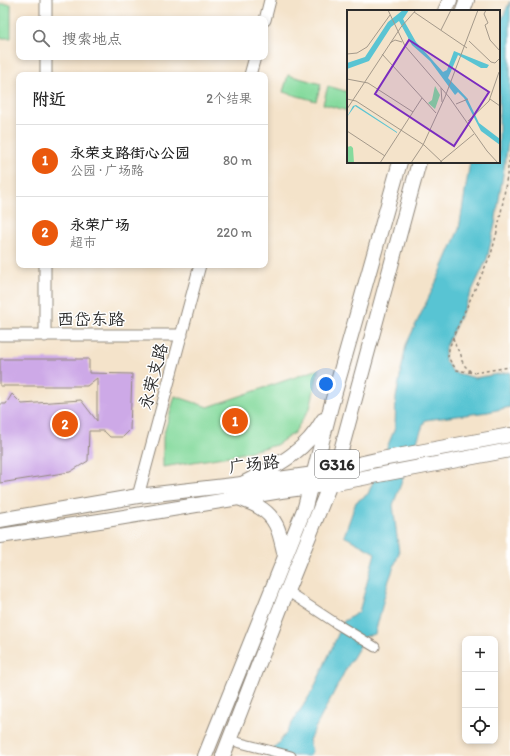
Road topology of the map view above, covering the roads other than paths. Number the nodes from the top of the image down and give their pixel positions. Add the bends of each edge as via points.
1 (46, 0) edge
2 (270, 0) edge
3 (450, 0) edge
4 (467, 0) edge
5 (446, 10) edge
6 (463, 10) edge
7 (46, 16) edge
8 (266, 16) edge
9 (46, 60) edge
10 (254, 60) edge
11 (46, 72) edge
12 (251, 72) edge
13 (400, 163) edge
14 (419, 163) edge
15 (45, 268) edge
16 (199, 268) edge
17 (0, 335) edge
18 (182, 335) junction
19 (45, 336) junction
20 (331, 406) junction
21 (510, 435) edge
22 (510, 450) edge
23 (336, 469) junction
24 (312, 480) junction
25 (242, 484) junction
26 (331, 484) junction
27 (138, 496) junction
28 (238, 498) junction
29 (0, 520) edge
30 (0, 536) edge
31 (285, 556) junction
32 (287, 591) junction
33 (375, 647) dead end
34 (229, 740) junction
35 (205, 756) edge
36 (223, 756) edge
37 (291, 756) edge

1 - 7 street
2 - 8 street
3 - 5 main road
4 - 6 main road
9 - 11 street
10 - 12 street
13 - 20 main road, G316
14 - 23 main road, G316
15 - 19 street
16 - 18 street, 永荣支路
17 - 19 street, 西岱东路
18 - 19 street, 西岱东路
18 - 27 street, 永荣支路
20 - 24 main road, G316
20 - 25 main road via 318,430 306,444 294,454
21 - 23 main road, 广场路
22 - 26 main road, 广场路
23 - 24 main road, 广场路
23 - 26 main road, G316
24 - 25 main road, 广场路
24 - 26 main road, 广场路
24 - 28 main road, 广场路
24 - 31 main road, G316 via 305,507
25 - 27 main road, 广场路
26 - 32 main road, G316
27 - 29 main road, 广场路
28 - 30 main road, 广场路
28 - 31 main road via 258,506 269,514 277,524
31 - 35 main road, G316
32 - 33 street
32 - 34 main road, G316
34 - 36 main road, G316
34 - 37 street

